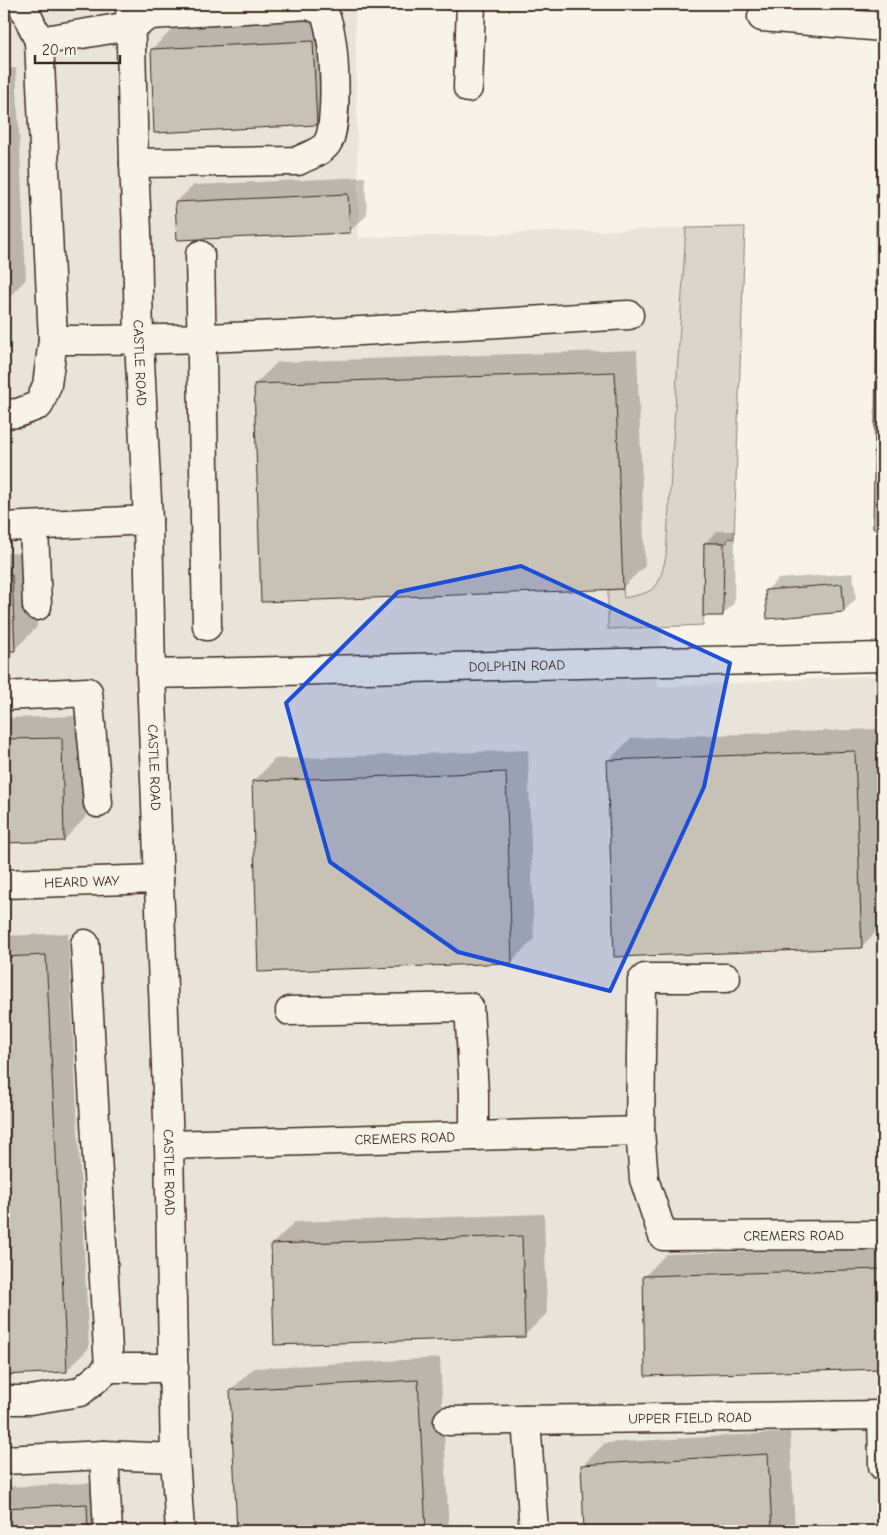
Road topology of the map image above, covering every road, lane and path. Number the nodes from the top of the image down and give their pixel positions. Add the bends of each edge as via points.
1 (22, 4) edge
2 (471, 4) edge
3 (130, 15) edge
4 (762, 17) dead end
5 (883, 27) edge
6 (39, 41) junction
7 (468, 88) dead end
8 (134, 163) junction
9 (200, 255) dead end
10 (629, 315) dead end
11 (202, 338) junction
12 (54, 340) junction
13 (139, 341) junction
14 (4, 414) edge
15 (148, 520) junction
16 (34, 527) junction
17 (4, 528) edge
18 (37, 606) dead end
19 (207, 626) dead end
20 (883, 656) edge
21 (151, 674) junction
22 (4, 696) edge
23 (98, 803) dead end
24 (159, 879) junction
25 (4, 884) edge
26 (85, 944) dead end
27 (726, 978) dead end
28 (290, 1011) dead end
29 (640, 1131) junction
30 (474, 1136) junction
31 (169, 1145) junction
32 (883, 1235) edge
33 (109, 1368) junction
34 (174, 1368) junction
35 (4, 1400) edge
36 (526, 1420) junction
37 (448, 1421) dead end
38 (104, 1455) junction
39 (176, 1458) junction
40 (4, 1460) edge
41 (883, 1466) edge
42 (108, 1531) edge
43 (180, 1531) edge
44 (534, 1531) edge

1 - 6 street
2 - 7 street
3 - 6 street
3 - 8 street, CASTLE ROAD
3 - 8 street via 309,5 322,11 327,19 332,45 335,106 329,142 298,161
4 - 5 street
6 - 12 street
8 - 13 street, CASTLE ROAD
9 - 11 street
10 - 11 street
11 - 13 street
11 - 19 street
12 - 13 street
12 - 14 street via 47,385 39,405 18,413
13 - 15 street, CASTLE ROAD
15 - 16 street
15 - 21 street, CASTLE ROAD
16 - 17 street
16 - 18 street
20 - 21 street, DOLPHIN ROAD
21 - 24 street, CASTLE ROAD
22 - 23 street via 88,692
24 - 25 street, HEARD WAY
24 - 31 street, CASTLE ROAD
26 - 33 street
27 - 29 street, CREMERS ROAD via 643,979
28 - 30 street via 469,1007
29 - 30 street, CREMERS ROAD
29 - 32 street, CREMERS ROAD via 644,1179 662,1236
30 - 31 street, CREMERS ROAD
31 - 34 street, CASTLE ROAD
33 - 34 street
33 - 35 street via 80,1392 30,1400
34 - 39 street, CASTLE ROAD
36 - 37 street, UPPER FIELD ROAD
36 - 41 street, UPPER FIELD ROAD via 882,1415
36 - 44 street
38 - 39 street
38 - 40 street
38 - 42 street
39 - 43 street, CASTLE ROAD

